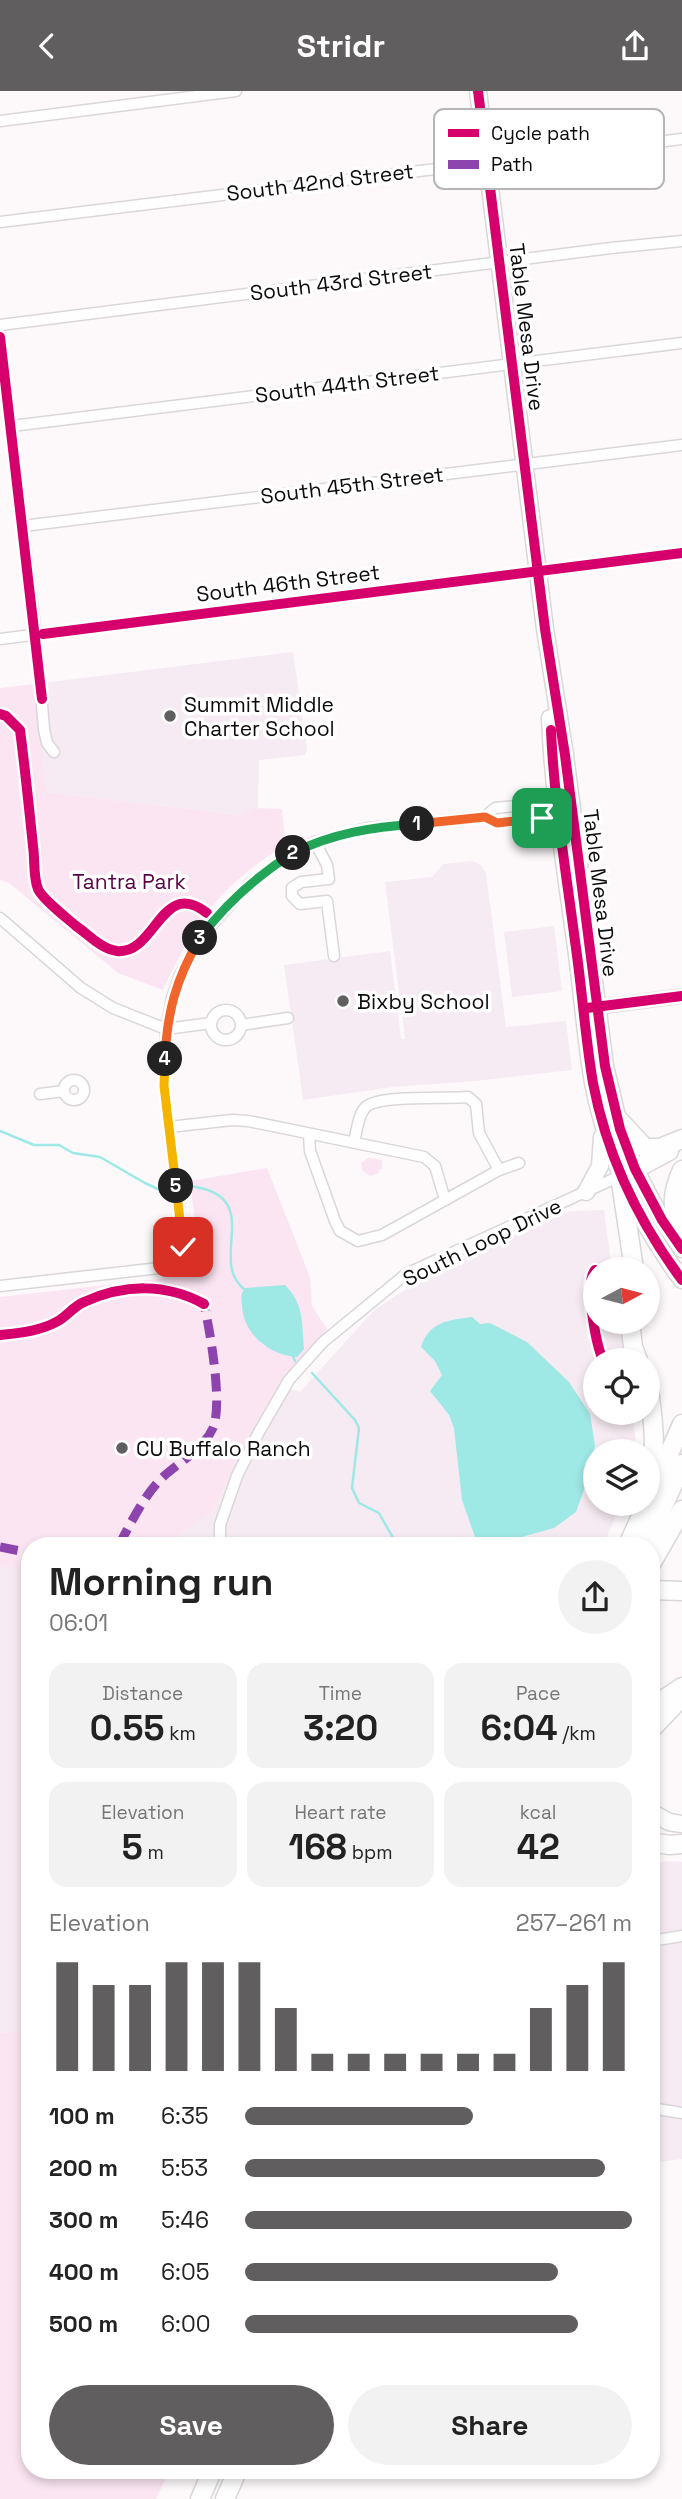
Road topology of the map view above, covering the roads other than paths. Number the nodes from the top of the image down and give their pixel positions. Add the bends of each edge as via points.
1 (236, 91) edge
2 (478, 91) edge
3 (480, 109) edge
4 (0, 121) edge
5 (682, 139) edge
6 (664, 141) edge
7 (434, 169) edge
8 (491, 189) edge
9 (0, 222) edge
10 (682, 241) edge
11 (500, 262) junction
12 (0, 325) edge
13 (0, 337) edge
14 (682, 343) edge
15 (513, 363) junction
16 (12, 426) junction
17 (682, 445) edge
18 (524, 464) junction
19 (23, 526) junction
20 (682, 553) edge
21 (538, 571) junction
22 (36, 635) junction
23 (0, 639) edge
24 (54, 753) dead end
25 (562, 808) junction
26 (485, 817) junction
27 (316, 842) junction
28 (329, 879) junction
29 (327, 901) junction
30 (0, 918) edge
31 (334, 956) dead end
32 (682, 996) edge
33 (590, 1008) junction
34 (288, 1018) dead end
35 (211, 1023) junction
36 (241, 1025) junction
37 (166, 1029) junction
38 (64, 1091) dead end
39 (40, 1094) dead end
40 (609, 1119) junction
41 (169, 1127) junction
42 (309, 1135) junction
43 (682, 1139) edge
44 (354, 1142) junction
45 (682, 1145) edge
46 (519, 1163) dead end
47 (499, 1170) junction
48 (682, 1170) edge
49 (628, 1172) junction
50 (586, 1192) junction
51 (445, 1200) junction
52 (629, 1227) junction
53 (682, 1230) edge
54 (682, 1249) edge
55 (624, 1257) edge
56 (633, 1257) edge
57 (680, 1276) edge
58 (0, 1286) edge
59 (682, 1424) edge
60 (682, 1464) edge
61 (660, 1473) edge
62 (682, 1510) edge
63 (636, 1516) edge
64 (641, 1516) edge
65 (220, 1537) edge
66 (630, 1537) edge
67 (632, 1537) edge
68 (650, 1537) edge
69 (660, 1549) edge
70 (682, 1687) edge
71 (682, 1698) edge
72 (660, 1702) edge
73 (660, 1721) edge
74 (660, 1817) edge
75 (682, 1823) edge
76 (682, 1837) edge
77 (660, 1840) edge
78 (660, 1843) edge
79 (682, 1844) edge
80 (682, 1936) edge
81 (660, 1940) edge
82 (660, 2109) edge
83 (682, 2113) edge
84 (209, 2479) edge
85 (234, 2479) edge
86 (200, 2499) edge
87 (225, 2499) edge

1 - 4 street
2 - 3 highway, Table Mesa Drive
5 - 6 street, South 42nd Street
7 - 9 street, South 42nd Street
8 - 11 highway, Table Mesa Drive
10 - 11 street, South 43rd Street
11 - 12 street, South 43rd Street
11 - 15 highway, Table Mesa Drive
13 - 16 street
14 - 15 street, South 44th Street
15 - 16 street, South 44th Street
15 - 18 highway, Table Mesa Drive
16 - 19 street
17 - 18 street, South 45th Street
18 - 19 street, South 45th Street
18 - 21 highway, Table Mesa Drive
19 - 22 street
20 - 21 street, South 46th Street
21 - 22 street, South 46th Street
21 - 25 highway, Table Mesa Drive
22 - 23 street, South 46th Street
22 - 24 street via 44,729
25 - 26 street via 497,823
25 - 26 street via 495,808
25 - 33 highway, Table Mesa Drive
26 - 27 street via 367,828
27 - 28 street
27 - 37 street via 248,885 215,919 180,975
28 - 29 street
28 - 29 street via 301,882 291,890 299,904
29 - 31 street
30 - 37 street via 93,997
32 - 33 street
33 - 40 highway, Table Mesa Drive via 605,1066
34 - 36 street
35 - 36 street via 217,1013 229,1010
35 - 36 street via 216,1036 225,1040 234,1037
35 - 37 street
37 - 41 street via 164,1086
38 - 39 street
40 - 43 highway via 645,1148 654,1150
40 - 49 highway, Table Mesa Drive
40 - 50 highway via 600,1165
41 - 42 street via 232,1120
41 - 58 street via 186,1265
42 - 44 street
42 - 51 street via 310,1151 335,1221 349,1237 358,1241 382,1235
44 - 47 street via 361,1115 366,1106 376,1102 468,1097 475,1104 479,1133
44 - 51 street via 429,1159
45 - 49 highway
46 - 47 street
47 - 51 street
48 - 53 highway via 673,1199 674,1215
49 - 50 street, South Loop Drive
49 - 52 highway
49 - 54 highway, Table Mesa Drive
49 - 57 highway, Table Mesa Drive via 645,1224
50 - 65 street, South Loop Drive via 406,1274 323,1342 289,1380 259,1432 237,1476
52 - 55 highway
52 - 56 highway
59 - 61 highway
60 - 68 highway
62 - 69 highway
63 - 66 highway
64 - 67 highway
70 - 72 highway
71 - 73 highway
74 - 75 highway
76 - 77 highway
78 - 79 highway
80 - 81 street
82 - 83 street
84 - 86 highway
85 - 87 highway

